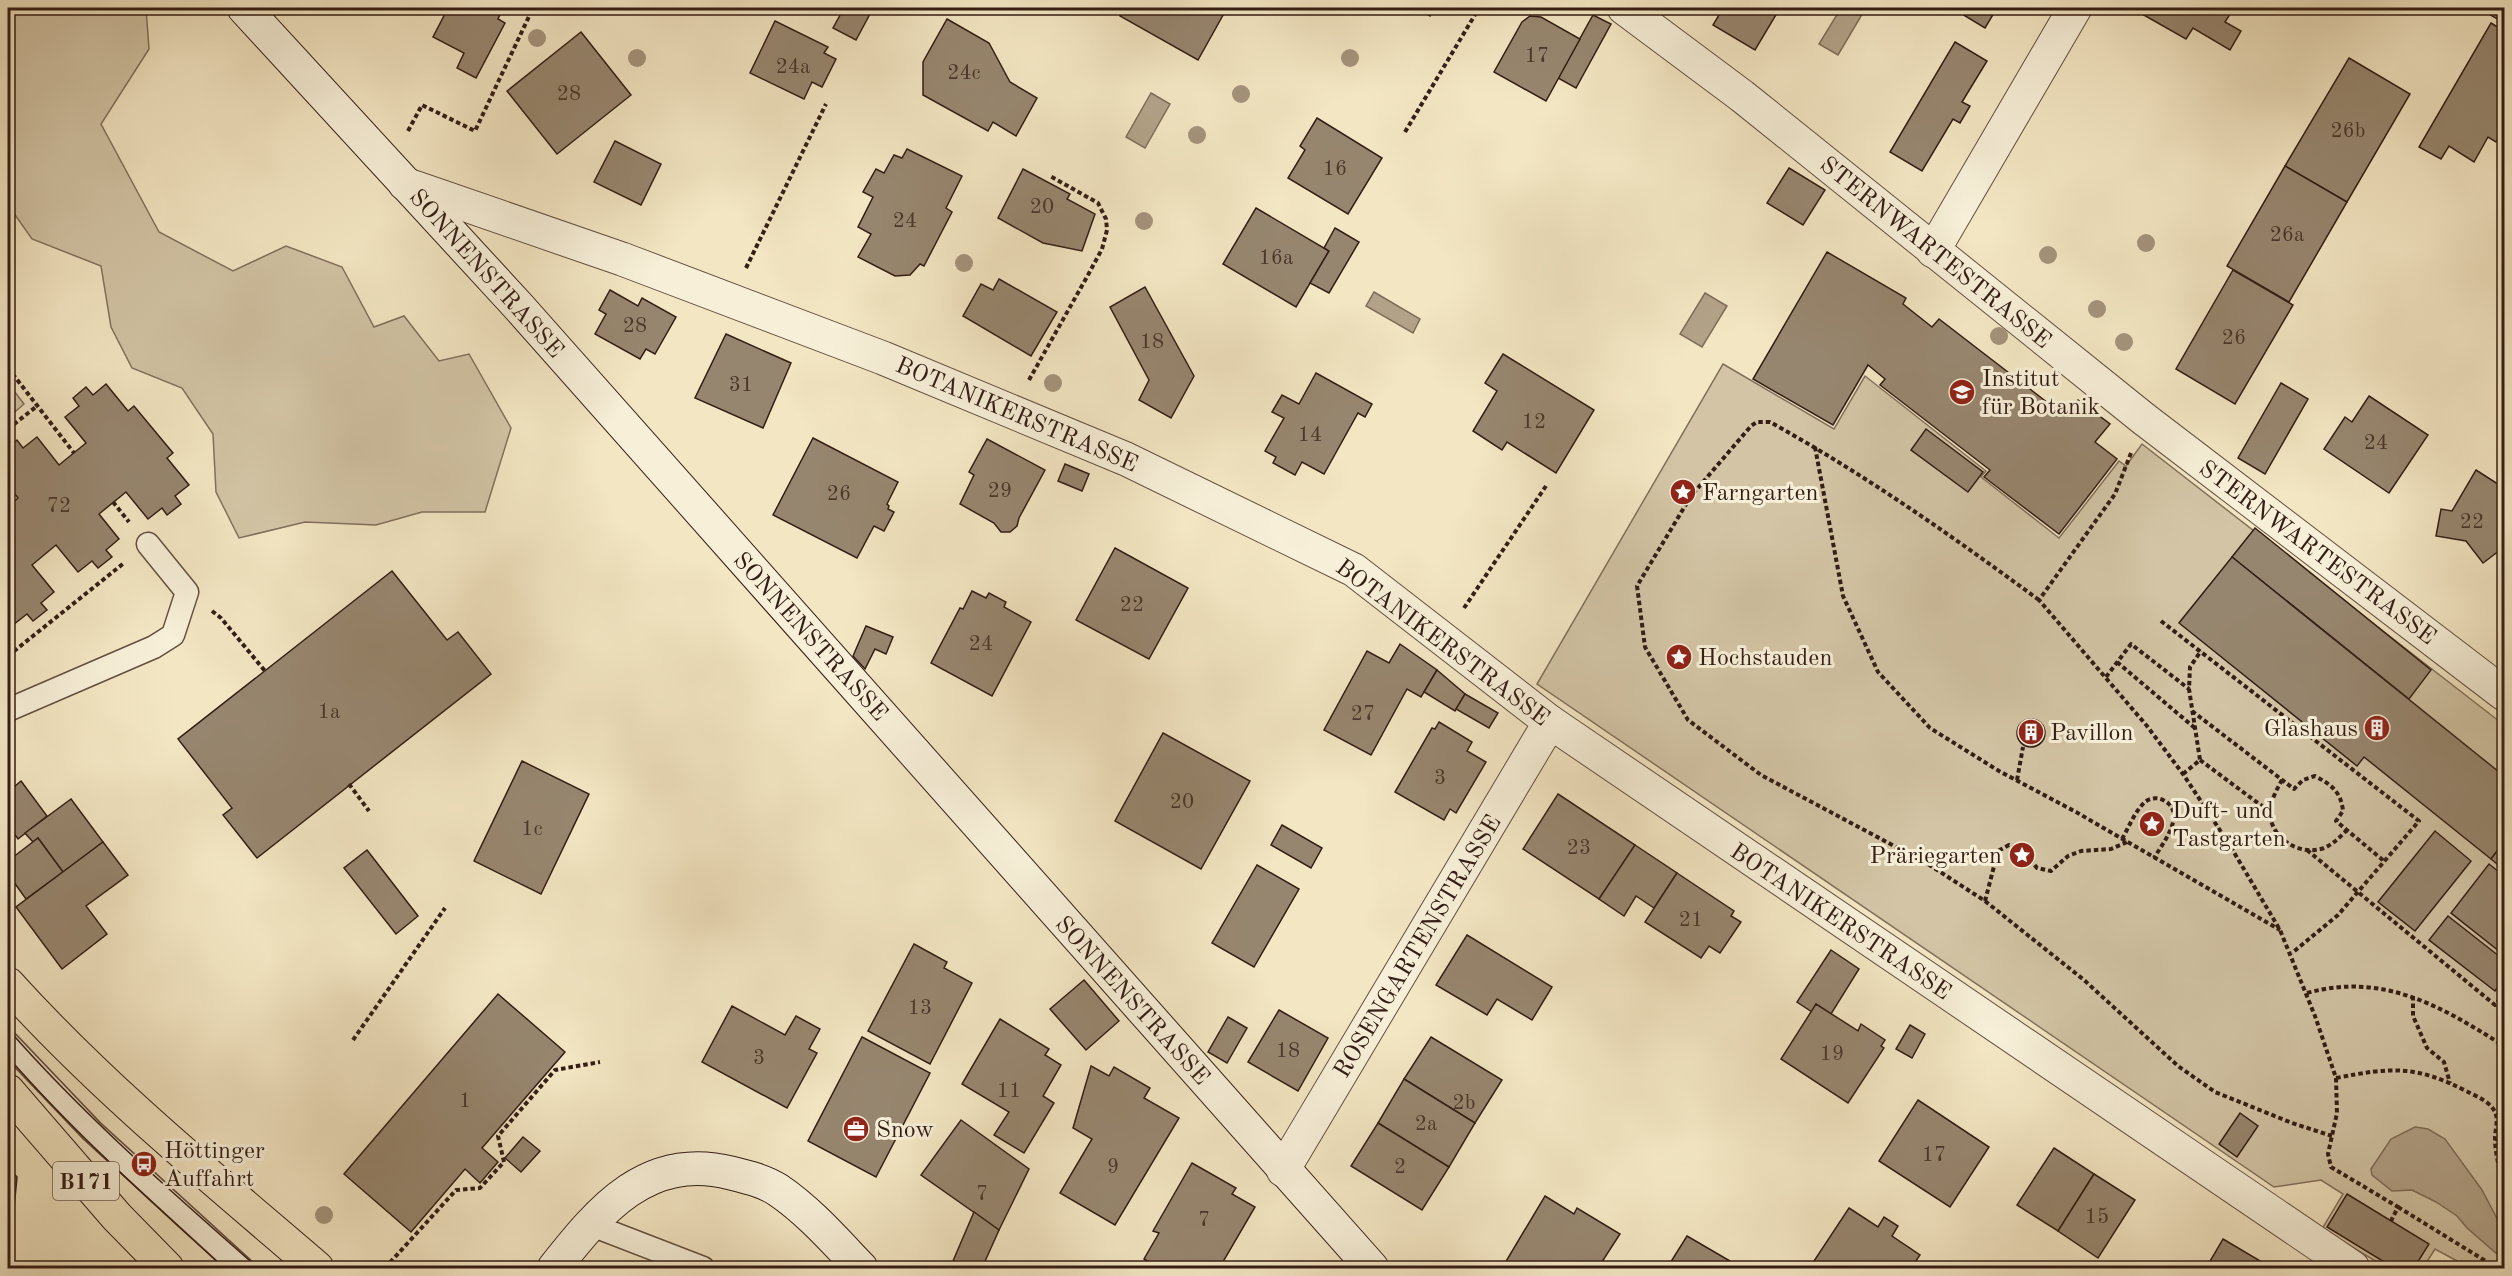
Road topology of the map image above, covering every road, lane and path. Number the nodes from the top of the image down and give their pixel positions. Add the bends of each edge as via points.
1 (244, 8) edge
2 (533, 8) edge
3 (1479, 8) edge
4 (1624, 8) edge
5 (2075, 8) edge
6 (826, 104) dead end
7 (1405, 132) dead end
8 (397, 175) junction
9 (1050, 176) dead end
10 (1933, 250) junction
11 (730, 301) junction
12 (8, 368) edge
13 (37, 405) junction
14 (2144, 419) junction
15 (1038, 422) junction
16 (8, 429) edge
17 (1815, 447) junction
18 (74, 453) dead end
19 (1546, 486) dead end
20 (148, 544) joint
21 (187, 592) junction
22 (2039, 600) junction
23 (2161, 621) dead end
24 (1443, 639) junction
25 (2201, 651) junction
26 (8, 656) edge
27 (2117, 662) junction
28 (265, 671) dead end
29 (2106, 676) junction
30 (2189, 690) junction
31 (2505, 694) edge
32 (8, 710) edge
33 (2192, 711) junction
34 (1550, 722) junction
35 (2196, 729) junction
36 (2024, 747) dead end
37 (2200, 760) junction
38 (2183, 774) junction
39 (2017, 780) junction
40 (2282, 780) junction
41 (349, 784) dead end
42 (369, 811) dead end
43 (2270, 812) junction
44 (2346, 831) junction
45 (2122, 839) junction
46 (2127, 842) junction
47 (2307, 850) junction
48 (2154, 858) junction
49 (2384, 861) junction
50 (2357, 893) junction
51 (1985, 901) junction
52 (445, 908) dead end
53 (2280, 930) junction
54 (2292, 953) junction
55 (8, 984) edge
56 (2307, 993) junction
57 (2505, 994) edge
58 (2413, 996) junction
59 (353, 1040) dead end
60 (8, 1042) edge
61 (2505, 1046) edge
62 (600, 1062) dead end
63 (2336, 1078) junction
64 (2450, 1083) junction
65 (8, 1091) edge
66 (2332, 1136) junction
67 (2495, 1139) junction
68 (2505, 1139) edge
69 (1283, 1170) junction
70 (2505, 1187) edge
71 (2398, 1207) junction
72 (2391, 1221) dead end
73 (589, 1224) junction
74 (167, 1269) edge
75 (242, 1269) edge
76 (317, 1269) edge
77 (385, 1269) edge
78 (554, 1269) edge
79 (703, 1269) edge
80 (861, 1269) edge
81 (1372, 1269) edge
82 (2353, 1269) edge
83 (2497, 1269) edge

1 - 8 street, SONNENSTRASSE
2 - 8 path via 475,131 422,105
3 - 7 path
4 - 10 street, STERNWARTESTRASSE via 1742,96
5 - 10 street
6 - 11 path
8 - 11 street, BOTANIKERSTRASSE
8 - 69 street, SONNENSTRASSE via 519,306
9 - 15 path via 1098,203 1107,230 1102,249 1029,381
10 - 14 street, STERNWARTESTRASSE
11 - 15 street, BOTANIKERSTRASSE
12 - 13 path
13 - 16 path
13 - 18 path
14 - 22 path via 2115,494
14 - 31 street, STERNWARTESTRASSE
15 - 24 street, BOTANIKERSTRASSE via 1137,463 1354,570
17 - 22 path
17 - 39 path via 1843,596 1878,672 1930,728
17 - 51 path via 1770,422 1757,422 1698,488 1636,586 1645,647 1688,720 1761,775 1928,864
19 - 24 path
20 - 21 lane
20 - 26 path
21 - 28 path via 221,618
21 - 32 lane via 173,635 154,647
22 - 29 path
23 - 25 path
24 - 34 street, BOTANIKERSTRASSE
25 - 30 path via 2190,667
25 - 49 path via 2419,821
27 - 29 path
27 - 30 path via 2131,644
27 - 35 path
29 - 38 path
30 - 33 path
33 - 35 path
33 - 40 path
34 - 69 street, ROSENGARTENSTRASSE
34 - 82 street, BOTANIKERSTRASSE
35 - 37 path
36 - 39 path
37 - 38 path
37 - 43 path
38 - 53 path
39 - 45 path
40 - 43 path
40 - 44 path via 2294,789 2303,780 2315,777 2331,784 2341,798 2343,811 2336,821
41 - 42 path
43 - 47 path via 2282,840
44 - 47 path via 2322,848
44 - 49 path
45 - 46 path
45 - 48 path via 2145,803 2155,798 2165,801 2174,819
46 - 48 path
46 - 51 path via 2110,849 2081,851 2068,856 2051,871 2037,868 2026,854 2009,845 1998,851
47 - 50 path
48 - 53 path
49 - 50 path
50 - 54 path via 2338,915
50 - 57 path via 2495,1005
51 - 66 path via 2084,980 2178,1066 2215,1092
52 - 59 path
53 - 54 path
54 - 56 path
55 - 76 main road via 72,1052 156,1130
56 - 58 path via 2346,985
56 - 63 path
58 - 61 path
58 - 64 path via 2413,1016 2427,1048 2444,1062
60 - 75 lane via 79,1119
62 - 77 path via 555,1070 498,1136 504,1162 480,1188 456,1190
63 - 64 path via 2403,1069
63 - 66 path via 2337,1113
64 - 67 path via 2487,1102 2496,1114
65 - 74 main road, B171
66 - 71 path via 2328,1154 2331,1167
67 - 68 path
67 - 70 path
69 - 81 street, SONNENSTRASSE
71 - 72 path
71 - 83 path
73 - 78 street
73 - 79 lane
73 - 80 street via 619,1196 651,1177 688,1170 723,1171 777,1189 807,1213

